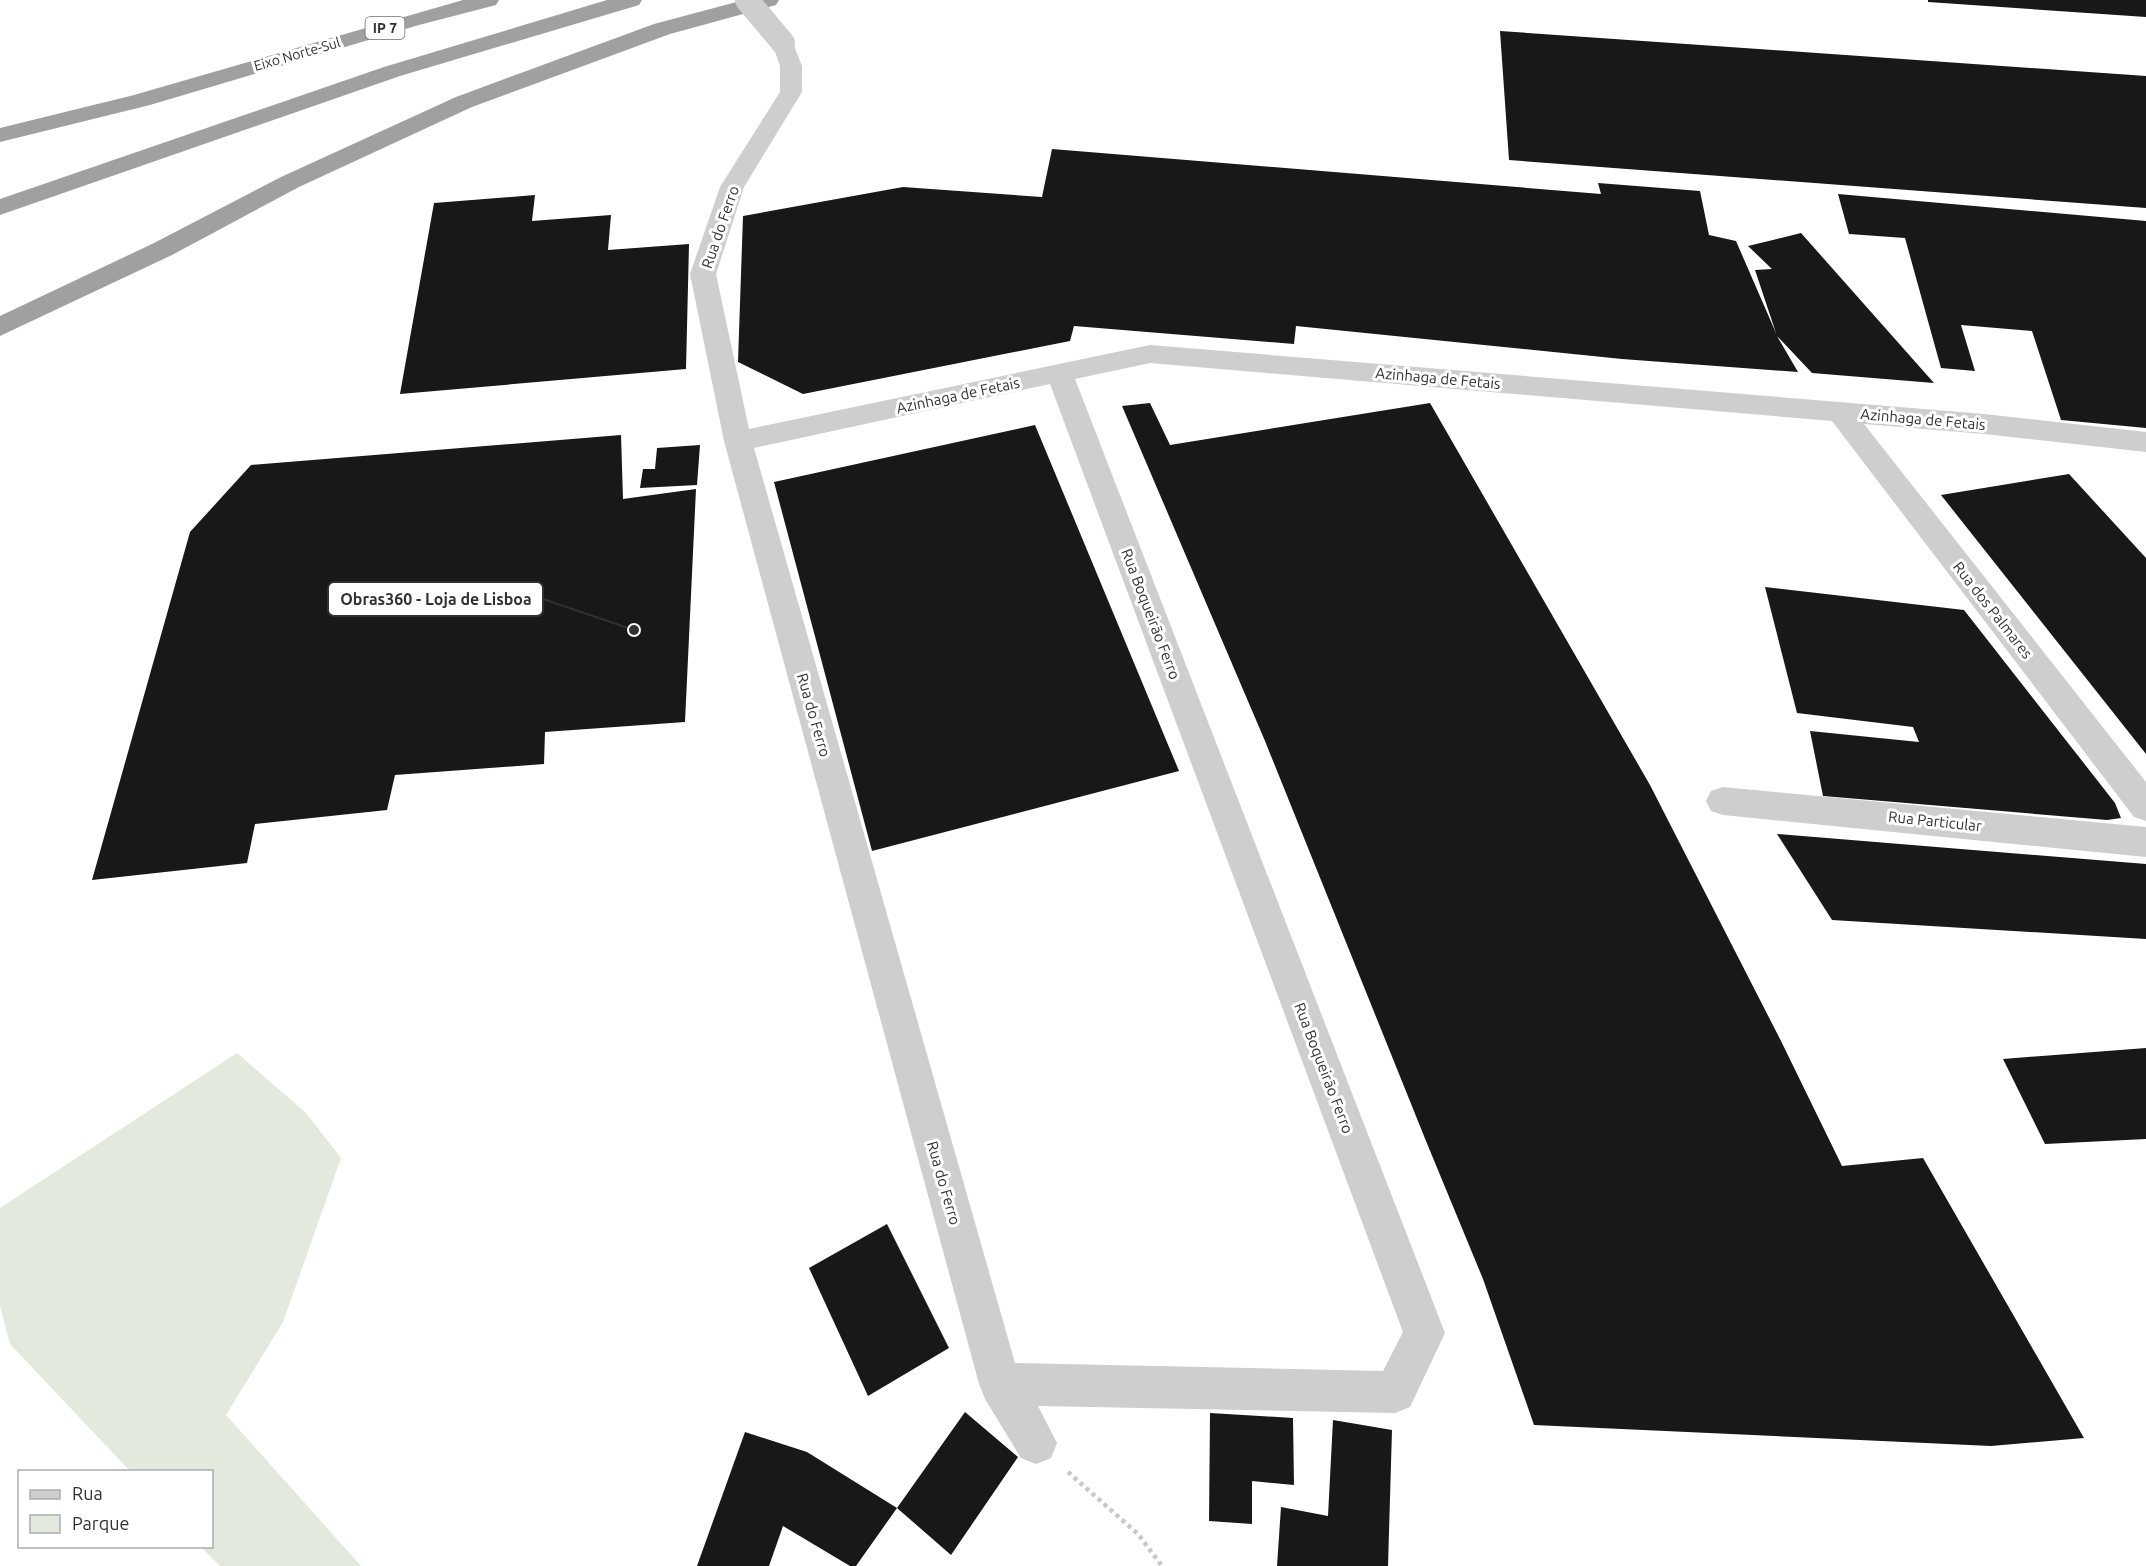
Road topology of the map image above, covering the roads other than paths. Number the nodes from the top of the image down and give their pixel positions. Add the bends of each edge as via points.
1 (488, 0) edge
2 (631, 0) edge
3 (747, 0) edge
4 (768, 0) edge
5 (142, 100) junction
6 (0, 135) edge
7 (0, 149) edge
8 (0, 207) edge
9 (0, 327) edge
10 (1059, 373) junction
11 (1840, 412) junction
12 (738, 441) junction
13 (2146, 442) edge
14 (1724, 801) dead end
15 (2146, 807) edge
16 (2146, 842) edge
17 (1000, 1384) junction
18 (1036, 1443) road end

1 - 5 highway, Eixo Norte-Sul / IP 7
2 - 8 highway via 402,68
3 - 12 street, Rua do Ferro, bridge via 783,43 791,66 791,92 732,187 703,274
4 - 9 highway via 662,29 464,102 290,182 163,249
5 - 6 highway
5 - 7 highway
10 - 11 street, Azinhaga de Fetais via 1150,354
10 - 12 street, Azinhaga de Fetais
10 - 17 street, Rua Boqueirão Ferro via 1424,1333 1395,1392
11 - 13 street, Azinhaga de Fetais
11 - 15 street, Rua dos Palmares
12 - 17 street, Rua do Ferro
14 - 16 street, Rua Particular
17 - 18 street, Rua do Ferro

